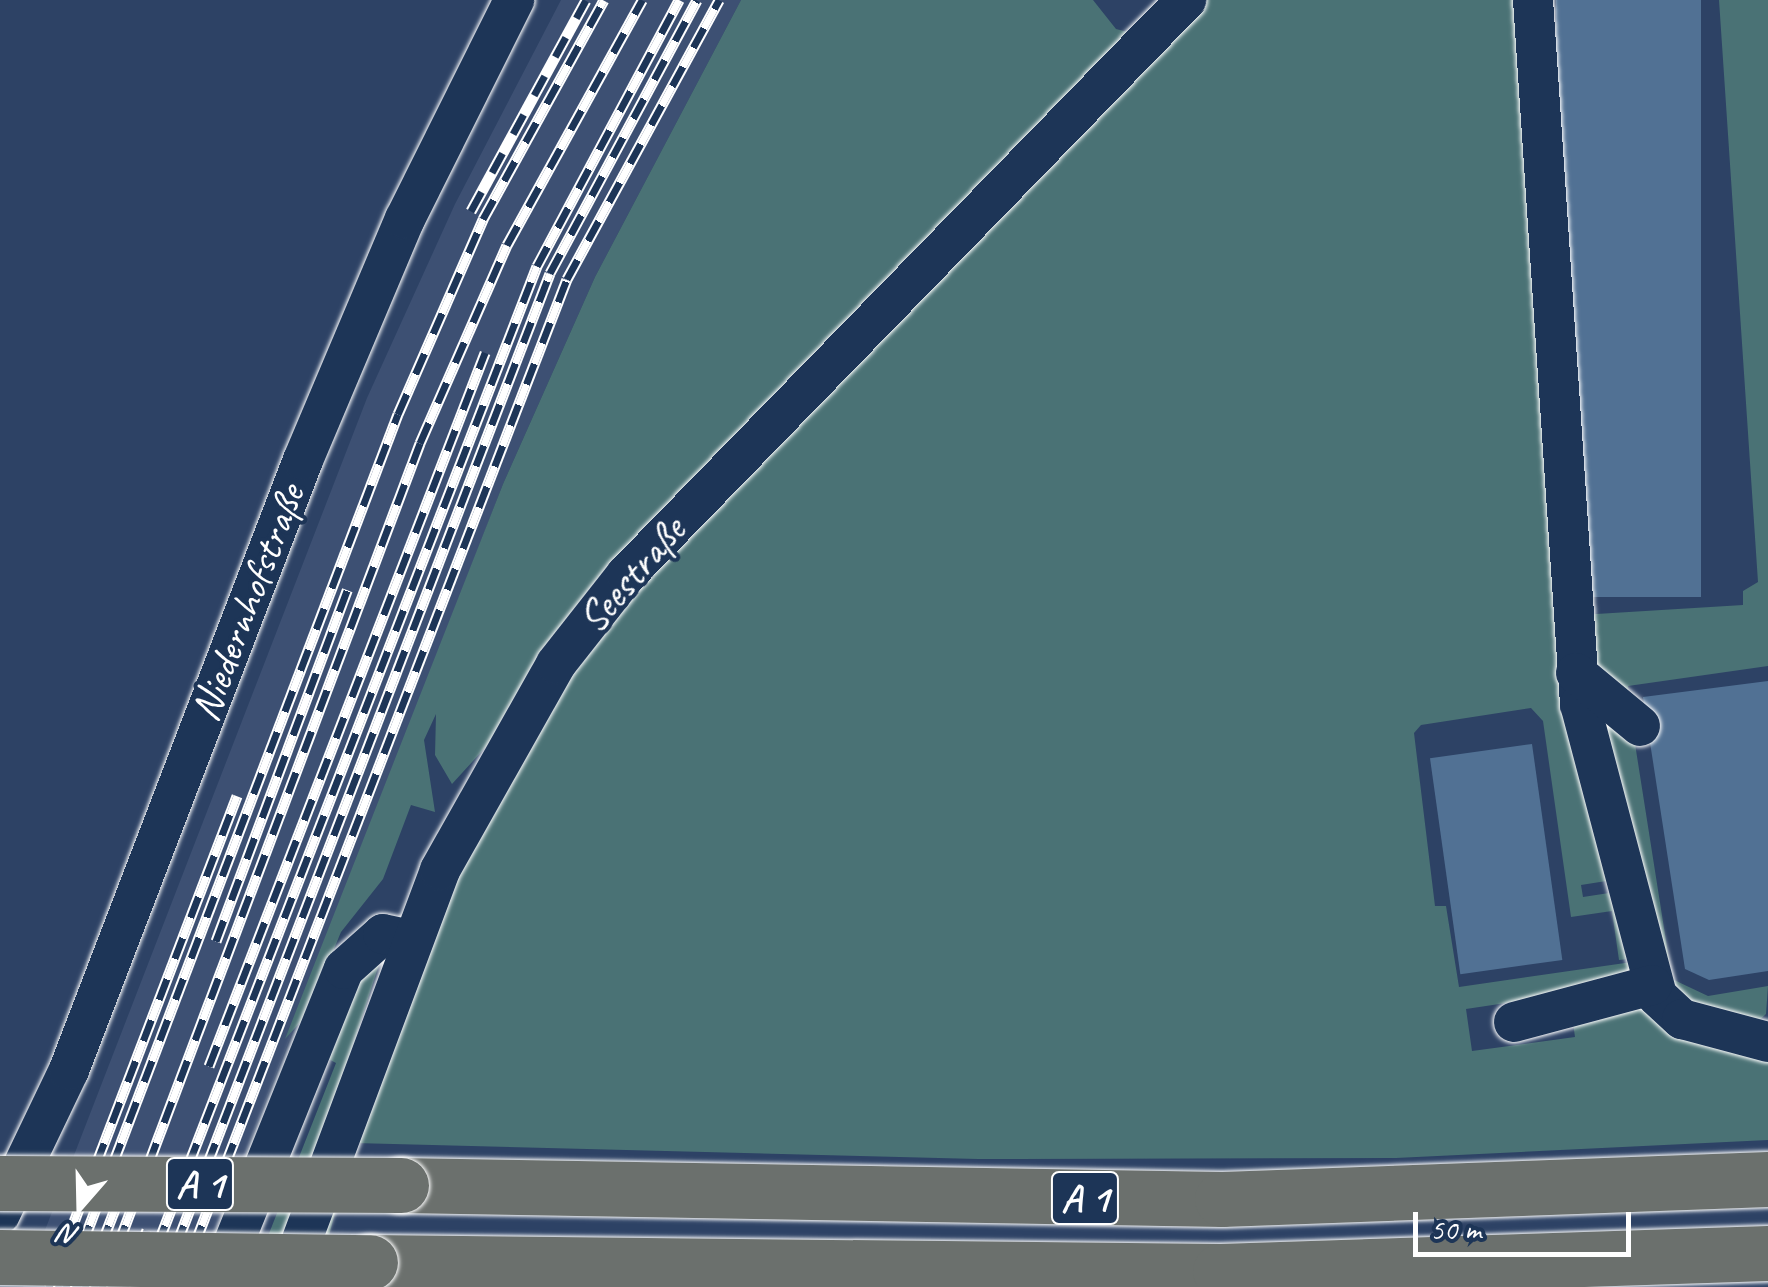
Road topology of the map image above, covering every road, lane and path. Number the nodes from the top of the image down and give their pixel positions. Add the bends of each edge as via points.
1 (514, 0) edge
2 (1186, 0) edge
3 (1534, 0) edge
4 (1576, 673) junction
5 (1640, 726) dead end
6 (412, 940) junction
7 (1652, 985) junction
8 (1514, 1022) dead end
9 (1768, 1042) edge
10 (1768, 1179) edge
11 (0, 1183) edge
12 (0, 1214) edge
13 (1768, 1253) edge
14 (0, 1257) edge
15 (216, 1287) edge
16 (284, 1287) edge

1 - 12 street, Niedernhofstraße via 339,374 69,1070
2 - 6 street, Seestraße via 626,576 510,734
3 - 4 street
4 - 5 street
4 - 7 street
6 - 15 street via 383,934 344,970
6 - 16 street, Seestraße
7 - 8 street
7 - 9 street via 1682,1019
10 - 11 highway, A 1, bridge via 1222,1199
13 - 14 highway, A 1, bridge via 1220,1271

